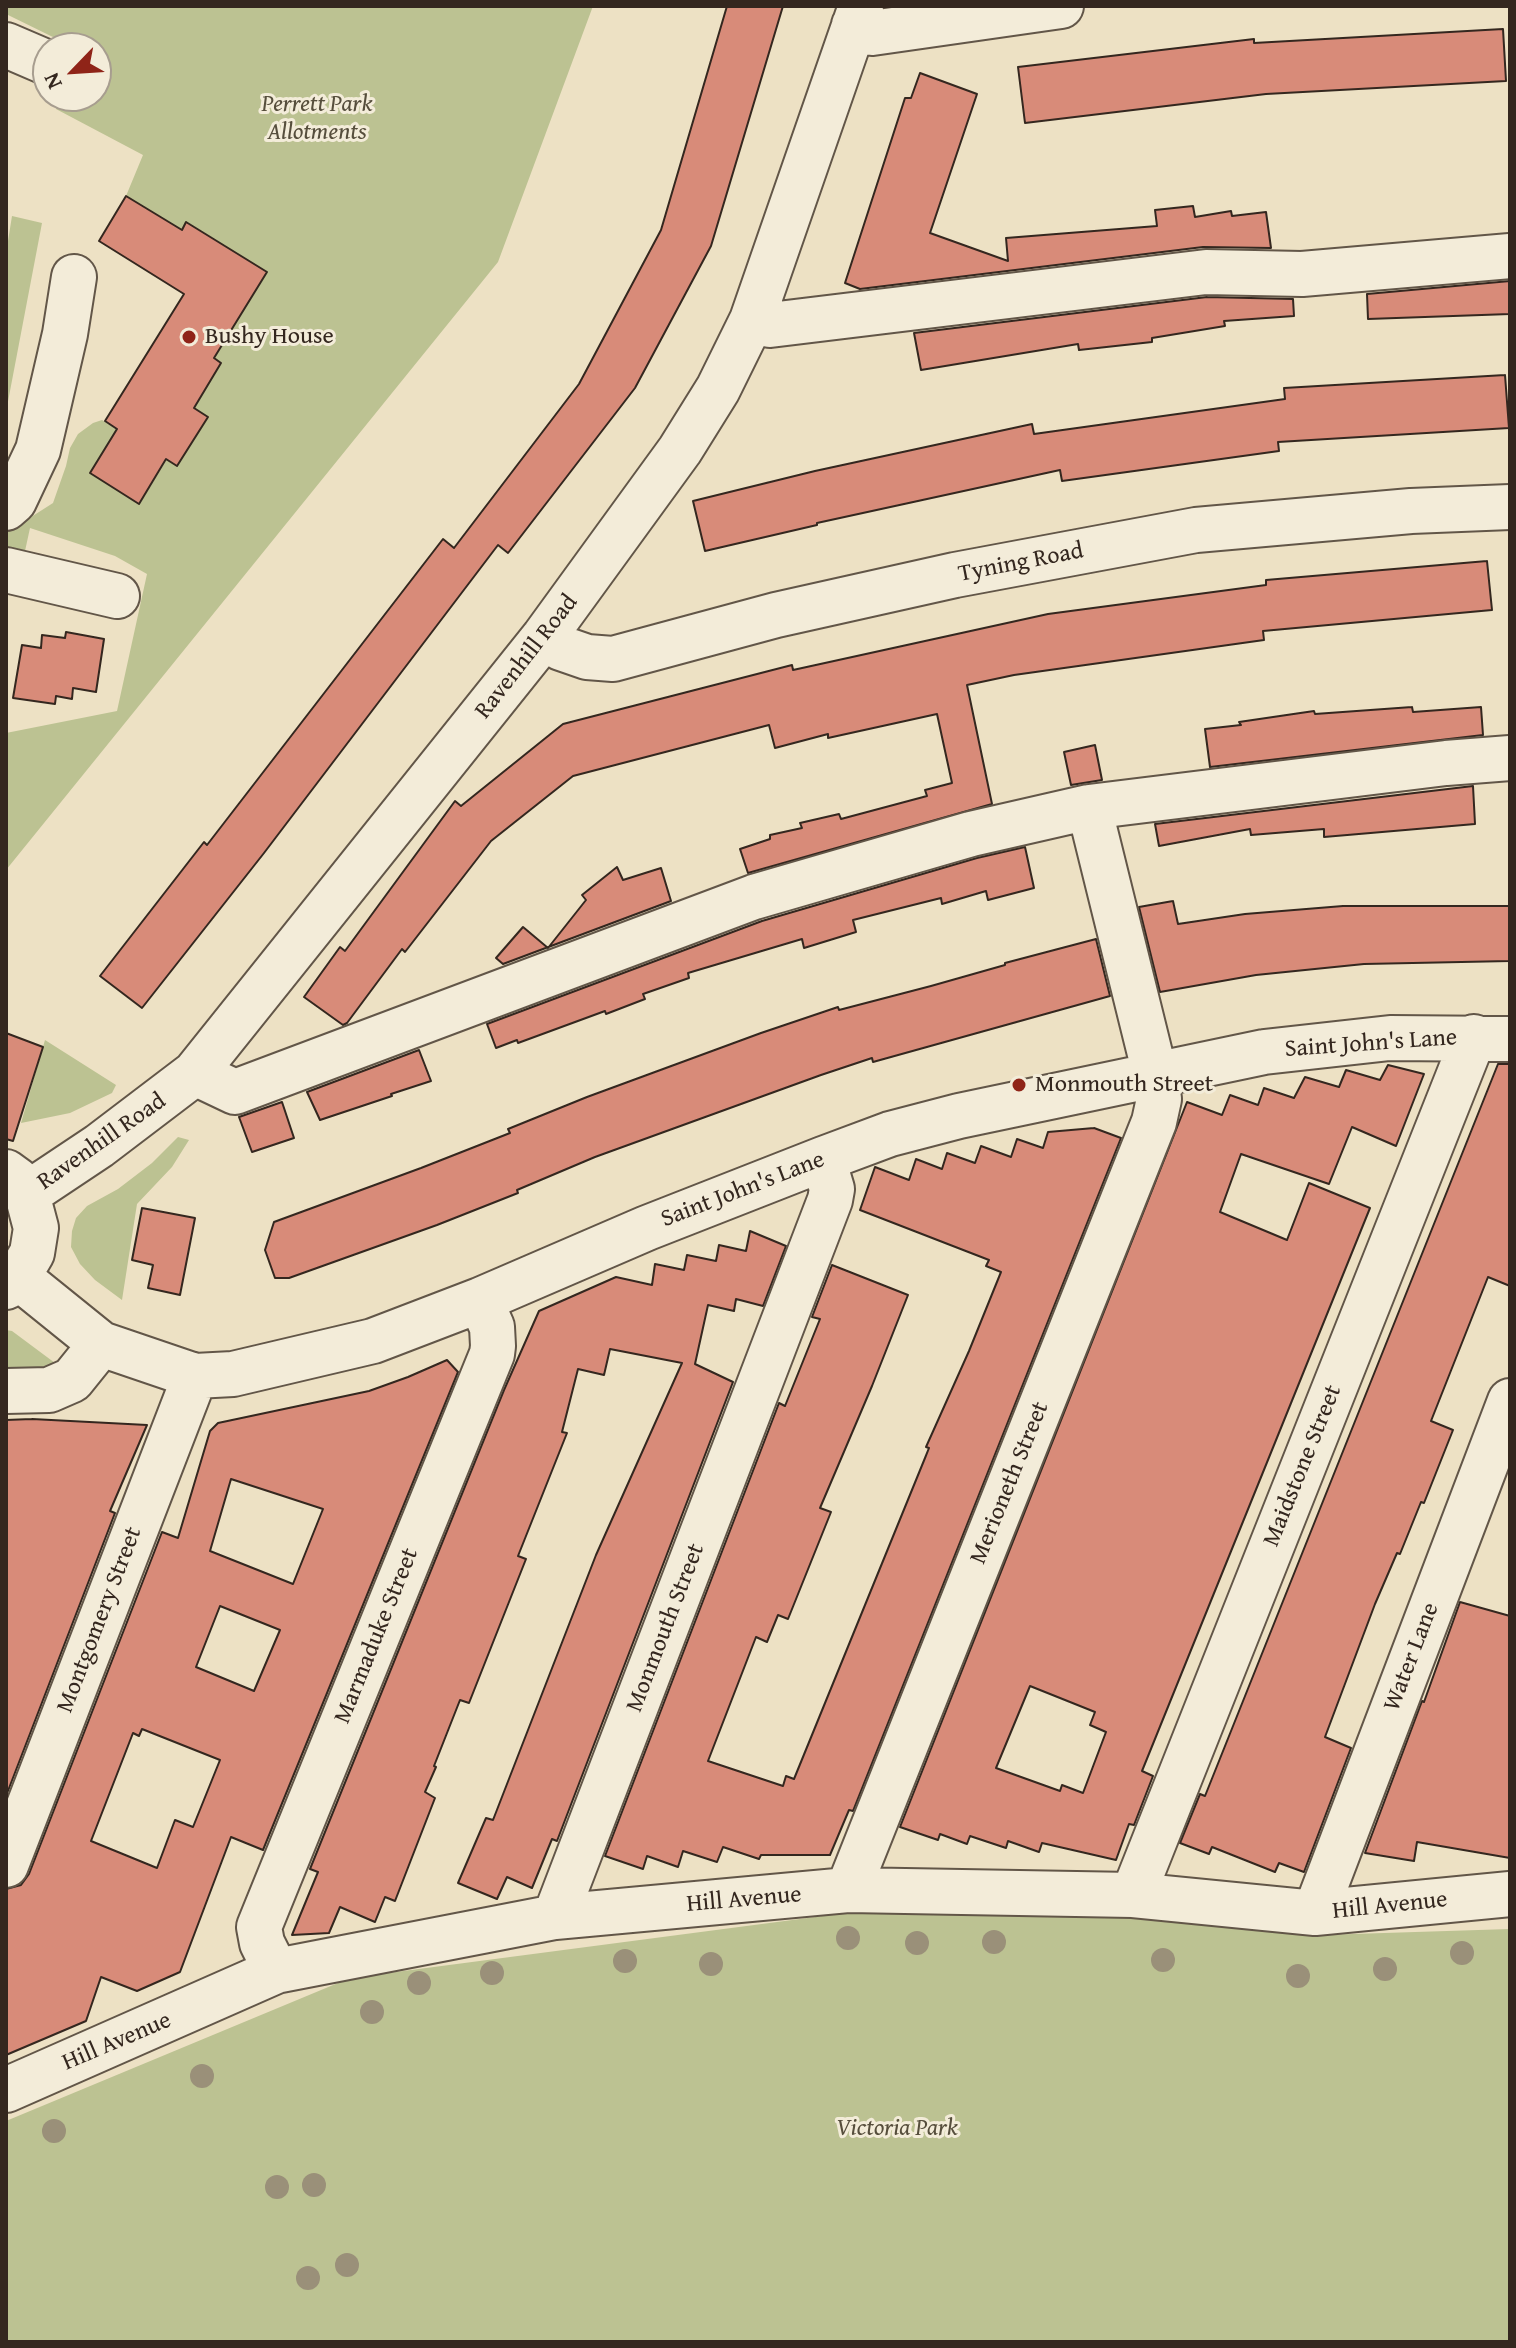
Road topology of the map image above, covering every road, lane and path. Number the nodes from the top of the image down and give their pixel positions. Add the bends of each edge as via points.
1 (1061, 6) edge
2 (857, 16) edge
3 (6, 45) edge
4 (32, 56) edge
5 (1510, 256) edge
6 (74, 277) dead end
7 (752, 320) junction
8 (1510, 507) edge
9 (6, 508) edge
10 (6, 570) edge
11 (117, 596) dead end
12 (544, 637) junction
13 (1510, 758) edge
14 (1089, 807) junction
15 (1492, 1038) edge
16 (195, 1073) junction
17 (1155, 1074) junction
18 (823, 1159) junction
19 (17, 1183) edge
20 (12, 1282) edge
21 (480, 1300) junction
22 (101, 1344) junction
23 (195, 1376) junction
24 (6, 1391) edge
25 (1510, 1401) edge
26 (6, 1865) edge
27 (848, 1890) junction
28 (1510, 1894) edge
29 (1133, 1895) junction
30 (1315, 1913) junction
31 (555, 1917) junction
32 (276, 1971) junction
33 (6, 2090) edge

1 - 2 street via 872,33
2 - 7 street, Ravenhill Road
3 - 4 street
5 - 7 street via 1302,274 1206,272 770,325
6 - 9 street via 38,450
7 - 12 street, Ravenhill Road via 680,450
8 - 12 street, Tyning Road via 1196,530 791,611 613,659 587,657
10 - 11 street
12 - 16 street, Ravenhill Road
13 - 14 street
14 - 16 street via 971,834 754,897 235,1092
14 - 17 street, Merioneth Street
15 - 17 street, Saint John's Lane via 1325,1044
15 - 29 street, Maidstone Street
16 - 19 street, Ravenhill Road via 99,1146
17 - 18 street, Saint John's Lane via 959,1116
17 - 27 street, Merioneth Street via 1159,1099 1154,1122
18 - 21 street, Saint John's Lane
18 - 31 street, Monmouth Street via 830,1200
19 - 20 street via 36,1228 32,1253
20 - 22 street, Saint John's Lane
21 - 23 street, Saint John's Lane via 373,1341 233,1374
21 - 32 street, Marmaduke Street via 492,1327 492,1354 259,1927
22 - 23 street, Saint John's Lane
22 - 24 street via 72,1380 49,1390
23 - 26 street, Montgomery Street
25 - 30 street, Water Lane
27 - 29 street, Hill Avenue
27 - 31 street, Hill Avenue
28 - 30 street, Hill Avenue
29 - 30 street, Hill Avenue
31 - 32 street, Hill Avenue
32 - 33 street, Hill Avenue

